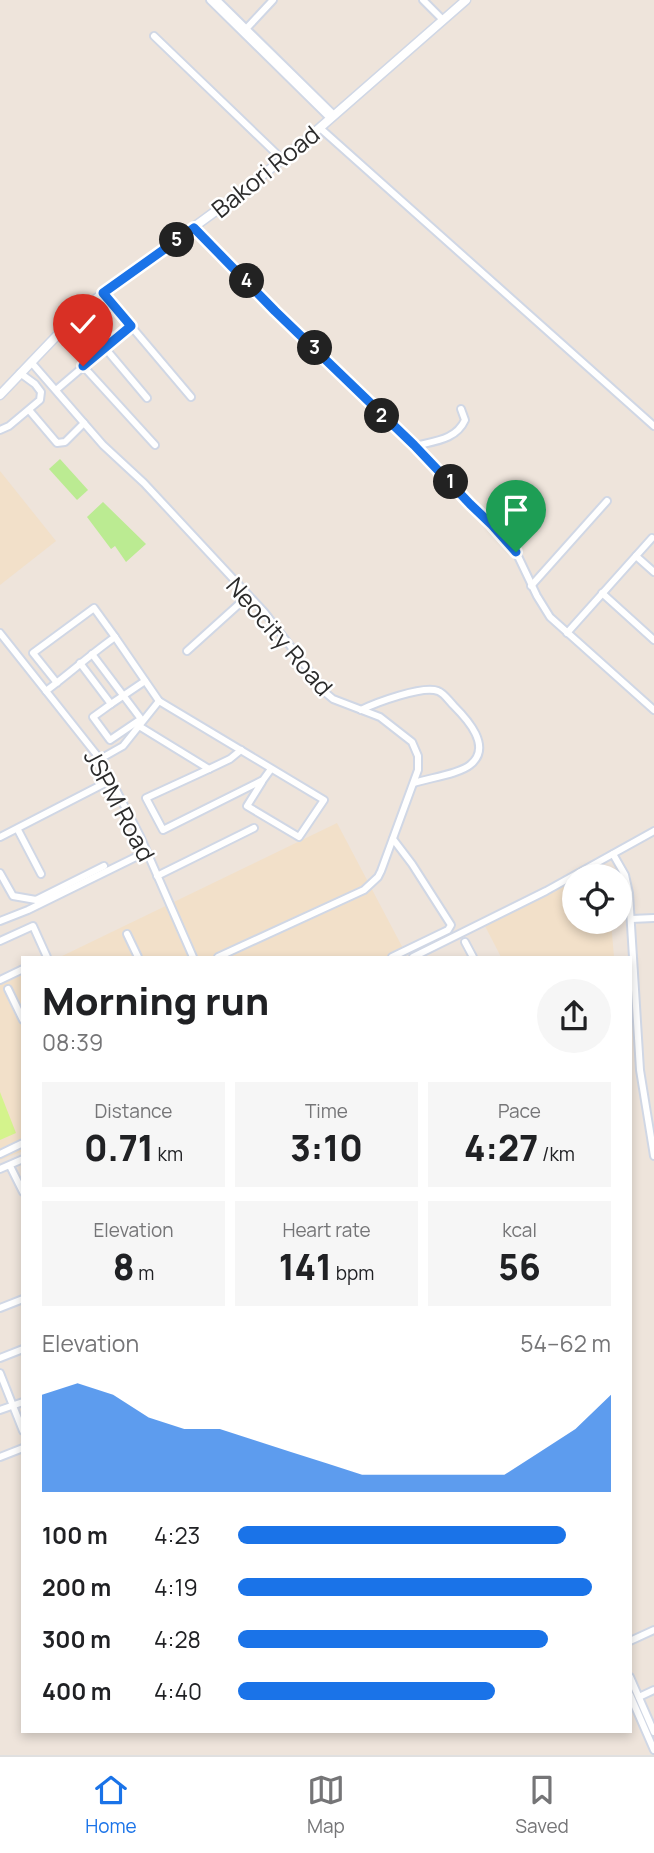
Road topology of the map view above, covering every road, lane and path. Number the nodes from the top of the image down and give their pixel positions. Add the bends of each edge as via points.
1 (210, 0) edge
2 (217, 0) edge
3 (273, 0) edge
4 (422, 0) edge
5 (466, 0) edge
6 (443, 20) junction
7 (246, 29) junction
8 (154, 36) dead end
9 (332, 117) junction
10 (320, 128) junction
11 (282, 159) junction
12 (194, 228) junction
13 (103, 293) junction
14 (131, 326) junction
15 (105, 348) junction
16 (31, 362) junction
17 (83, 366) junction
18 (20, 373) junction
19 (56, 390) junction
20 (0, 395) edge
21 (191, 397) dead end
22 (147, 398) dead end
23 (461, 409) dead end
24 (29, 410) junction
25 (84, 423) junction
26 (654, 426) edge
27 (0, 430) edge
28 (155, 445) dead end
29 (415, 446) junction
30 (607, 501) dead end
31 (652, 538) edge
32 (636, 556) junction
33 (654, 572) edge
34 (531, 586) junction
35 (602, 593) junction
36 (248, 596) junction
37 (0, 633) edge
38 (567, 633) junction
39 (115, 636) junction
40 (654, 640) edge
41 (187, 651) dead end
42 (92, 654) junction
43 (80, 663) junction
44 (145, 681) junction
45 (57, 683) junction
46 (46, 691) junction
47 (124, 696) junction
48 (159, 701) junction
49 (111, 704) junction
50 (361, 710) junction
51 (654, 710) edge
52 (141, 723) junction
53 (241, 750) junction
54 (100, 759) junction
55 (209, 769) junction
56 (271, 769) junction
57 (111, 780) junction
58 (263, 780) junction
59 (414, 782) junction
60 (254, 828) dead end
61 (18, 830) junction
62 (654, 831) edge
63 (0, 837) edge
64 (393, 839) junction
65 (146, 852) junction
66 (613, 854) junction
67 (619, 864) edge
68 (104, 866) dead end
69 (0, 873) edge
70 (41, 874) dead end
71 (157, 876) junction
72 (654, 918) edge
73 (632, 919) edge
74 (0, 921) edge
75 (127, 934) dead end
76 (632, 934) edge
77 (0, 941) edge
78 (465, 942) dead end
79 (47, 956) edge
80 (138, 956) edge
81 (193, 956) edge
82 (220, 956) edge
83 (394, 956) edge
84 (415, 956) edge
85 (472, 956) edge
86 (21, 971) edge
87 (0, 980) edge
88 (8, 989) dead end
89 (21, 1016) edge
90 (640, 1070) junction
91 (632, 1074) edge
92 (21, 1144) edge
93 (0, 1154) edge
94 (654, 1156) edge
95 (21, 1160) edge
96 (10, 1166) junction
97 (0, 1169) edge
98 (21, 1188) edge
99 (21, 1300) edge
100 (0, 1308) edge
101 (21, 1350) edge
102 (0, 1358) edge
103 (0, 1374) edge
104 (21, 1403) edge
105 (12, 1406) junction
106 (0, 1410) edge
107 (21, 1427) edge
108 (21, 1449) edge
109 (0, 1457) edge
110 (654, 1630) edge
111 (632, 1640) edge
112 (654, 1690) edge
113 (633, 1698) edge
114 (654, 1732) edge
115 (654, 1750) edge

1 - 9 street
2 - 7 street
3 - 7 street
4 - 6 street
5 - 6 street, Bakori Road
6 - 9 street, Bakori Road
7 - 9 street
8 - 11 street
9 - 10 street, Bakori Road
10 - 11 street, Bakori Road
10 - 26 street
11 - 12 street, Bakori Road
12 - 13 street, Bakori Road
12 - 29 street
13 - 14 street
13 - 16 street, Bakori Road
14 - 15 street
14 - 21 street
15 - 17 street
15 - 22 street
16 - 18 street, Bakori Road
16 - 19 street, Neocity Road
17 - 19 street
17 - 28 street
18 - 20 street, Bakori Road
18 - 24 street via 41,393
19 - 25 street, Neocity Road
23 - 29 street via 465,420 453,436
24 - 25 street via 57,443 65,442
24 - 27 street
25 - 36 street, Neocity Road
29 - 34 street via 510,544
30 - 34 street
31 - 32 street
32 - 33 street
32 - 35 street
34 - 38 street via 550,617
35 - 38 street
35 - 40 street
36 - 41 street
36 - 50 street, Neocity Road via 327,694
37 - 46 street, JSPM Road
38 - 51 street
39 - 42 street
39 - 44 street
39 - 45 street via 94,608 33,653
42 - 43 street
42 - 47 street
43 - 45 street
43 - 49 street
44 - 47 street
44 - 48 street
45 - 46 street
46 - 54 street, JSPM Road
47 - 49 street
47 - 52 street
48 - 52 street
48 - 53 street
49 - 52 street via 93,717 110,740
50 - 59 street, Neocity Road via 380,717 412,742 419,762
50 - 59 street via 385,699 434,690 471,726 479,751 469,766
52 - 54 street via 123,746
52 - 55 street
53 - 55 street
53 - 56 street
54 - 57 street, JSPM Road
55 - 58 street via 146,799 163,830
56 - 58 street
56 - 58 street via 324,800 299,837 247,806
57 - 61 street
57 - 65 street, JSPM Road
59 - 64 street, Neocity Road
60 - 71 street
61 - 63 street
61 - 70 street
62 - 66 street
64 - 82 street, Neocity Road via 377,877 364,890
64 - 83 street via 451,925
65 - 71 street, JSPM Road
65 - 74 street
66 - 67 street
66 - 84 street
68 - 69 street via 36,900 13,896
71 - 81 street, JSPM Road
72 - 73 street
75 - 80 street
76 - 90 street
77 - 79 street via 33,926
78 - 85 street
86 - 87 street
88 - 89 street
90 - 91 street
90 - 94 street
92 - 93 street
95 - 96 street
96 - 97 street
96 - 98 street
99 - 100 street
101 - 102 street
103 - 105 street
104 - 105 street
105 - 106 street
105 - 107 street
108 - 109 street
110 - 111 street
112 - 113 street
113 - 114 street
113 - 115 street

